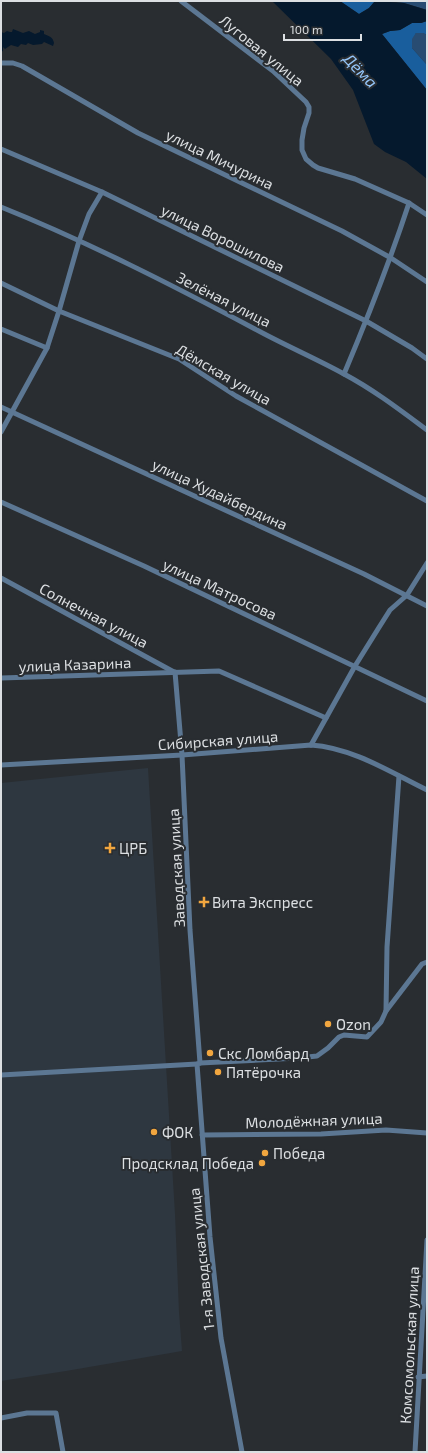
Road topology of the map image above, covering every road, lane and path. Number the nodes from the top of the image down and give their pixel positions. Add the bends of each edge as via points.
1 (181, 1) edge
2 (1, 63) edge
3 (2, 150) edge
4 (102, 192) junction
5 (409, 203) junction
6 (1, 207) edge
7 (427, 215) edge
8 (79, 241) junction
9 (391, 258) junction
10 (427, 282) edge
11 (1, 283) edge
12 (59, 311) junction
13 (366, 321) junction
14 (1, 329) edge
15 (47, 348) junction
16 (427, 359) edge
17 (344, 374) junction
18 (1, 407) edge
19 (12, 411) junction
20 (427, 430) edge
21 (1, 432) edge
22 (427, 501) edge
23 (1, 502) edge
24 (427, 564) edge
25 (1, 578) edge
26 (407, 595) junction
27 (427, 606) edge
28 (355, 666) junction
29 (175, 672) junction
30 (1, 678) edge
31 (427, 701) edge
32 (326, 718) junction
33 (311, 745) junction
34 (182, 755) junction
35 (1, 765) edge
36 (399, 776) junction
37 (427, 790) edge
38 (427, 962) edge
39 (386, 1011) junction
40 (198, 1064) junction
41 (1, 1075) edge
42 (427, 1133) edge
43 (202, 1135) junction
44 (427, 1240) edge
45 (425, 1282) edge
46 (427, 1376) edge
47 (418, 1377) junction
48 (1, 1418) edge
49 (63, 1452) edge
50 (242, 1452) edge
51 (415, 1452) edge

1 - 5 street, Луговая улица via 273,71 306,102 309,113 302,150 312,165 355,179
2 - 9 street, улица Мичурина via 22,66 138,133 342,231
3 - 4 street, улица Ворошилова
4 - 8 street via 89,214
4 - 13 street, улица Ворошилова
5 - 7 street, Луговая улица
5 - 9 street
6 - 8 street, Зелёная улица
8 - 12 street
8 - 17 street, Зелёная улица
9 - 10 street, улица Мичурина
9 - 13 street
11 - 12 street, Дёмская улица
12 - 15 street
12 - 22 street, Дёмская улица via 179,359 236,396
13 - 16 street, улица Ворошилова
13 - 17 street
14 - 15 street
15 - 19 street
17 - 20 street, Зелёная улица
18 - 19 street, улица Худайбердина
19 - 21 street
19 - 26 street, улица Худайбердина
23 - 28 street, улица Матросова via 144,566
24 - 26 street
25 - 29 street, Солнечная улица
26 - 27 street, улица Худайбердина
26 - 28 street via 390,610
28 - 31 street, улица Матросова
28 - 32 street
29 - 30 street, улица Казарина
29 - 32 street, улица Казарина via 219,671
29 - 34 street, Заводская улица
32 - 33 street
33 - 34 street, Сибирская улица
33 - 36 street, Сибирская улица via 346,751
34 - 35 street, Сибирская улица
34 - 40 street, Заводская улица
36 - 37 street, Сибирская улица
36 - 39 street via 387,947
38 - 39 street via 422,964
39 - 40 street via 381,1022 367,1037 339,1037 317,1056
40 - 41 street
40 - 43 street, 1-я Заводская улица
42 - 43 street, Молодёжная улица via 386,1130 321,1134
43 - 50 street, 1-я Заводская улица via 221,1338
44 - 45 street, Комсомольская улица
45 - 47 street, Комсомольская улица
46 - 47 street
47 - 51 street, Комсомольская улица
48 - 49 street via 26,1412 56,1413

